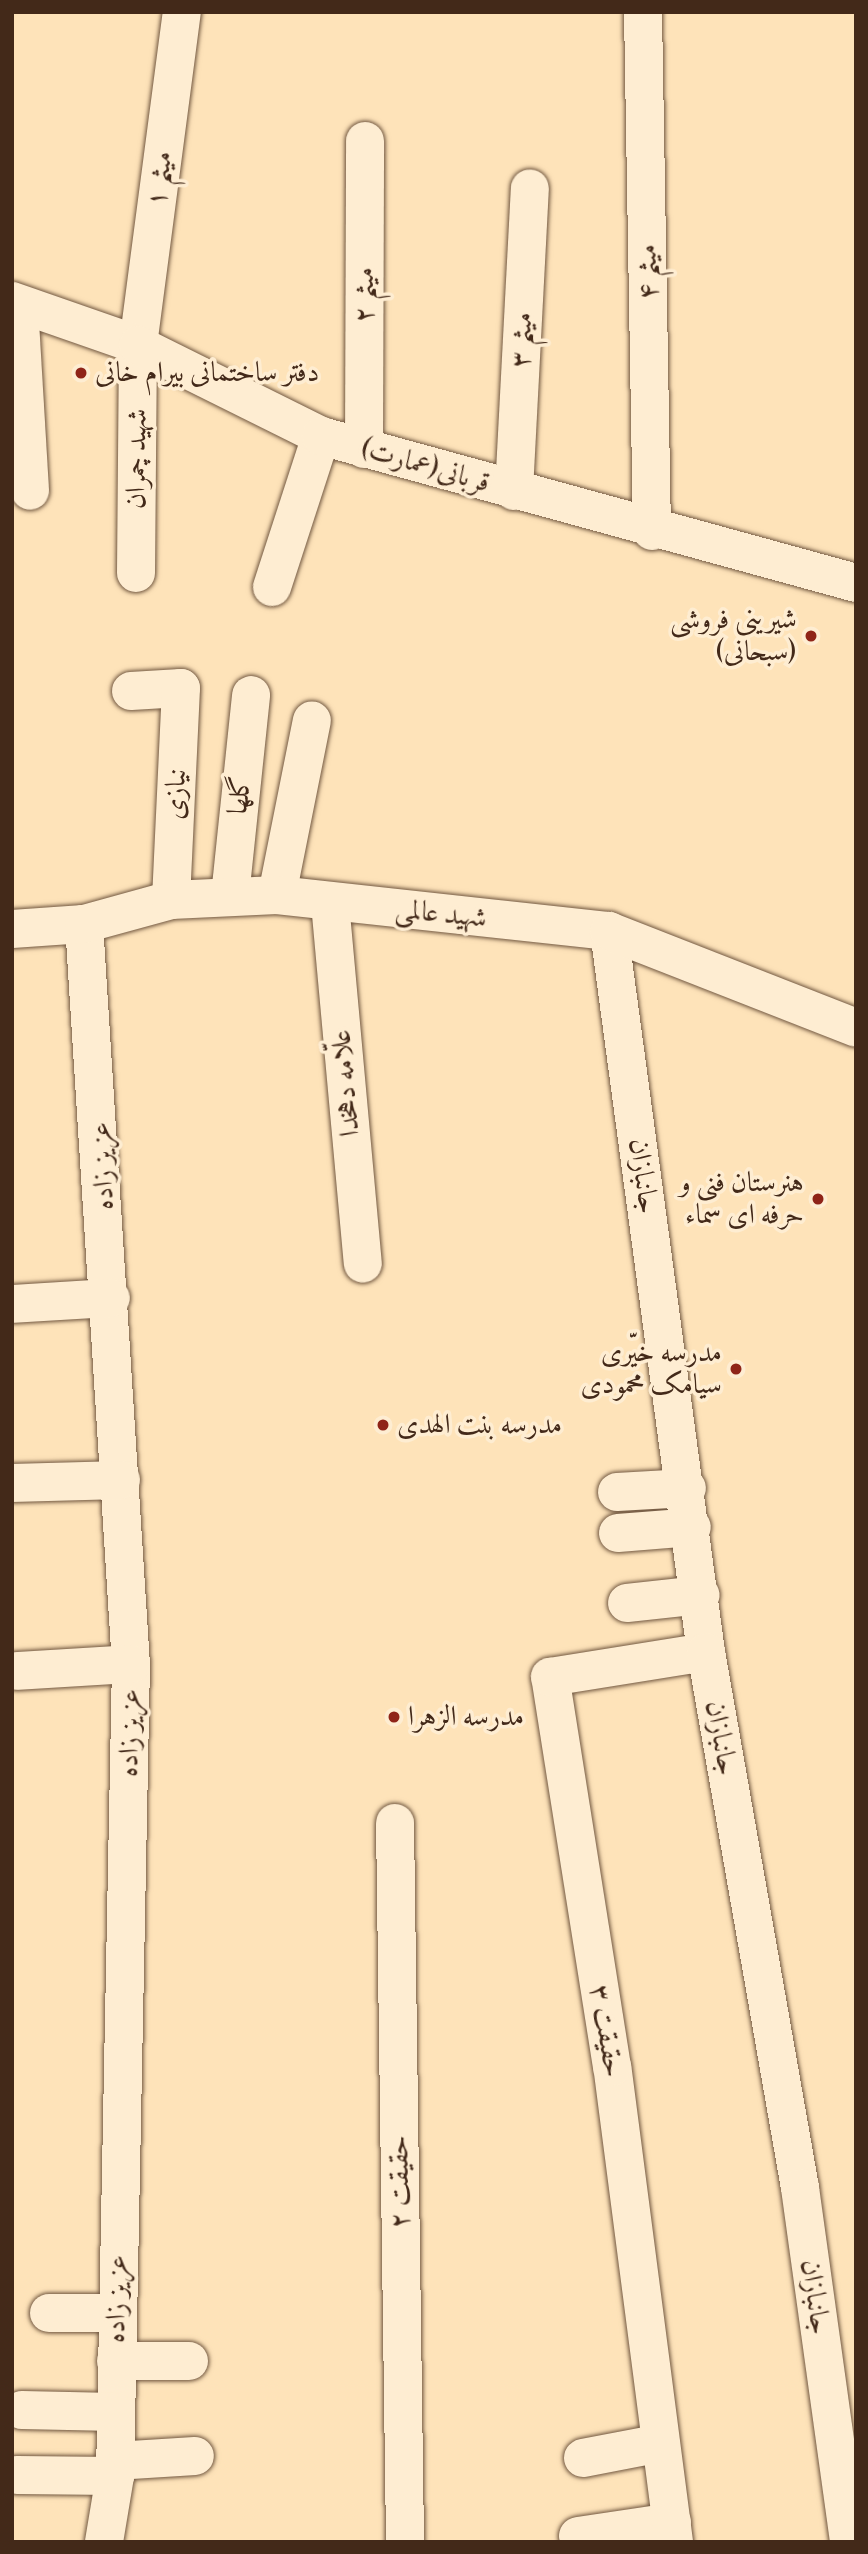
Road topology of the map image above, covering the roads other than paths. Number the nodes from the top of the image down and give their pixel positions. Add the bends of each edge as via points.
1 (182, 12) edge
2 (643, 12) edge
3 (365, 141) dead end
4 (530, 188) dead end
5 (16, 303) edge
6 (138, 345) junction
7 (321, 436) junction
8 (364, 449) junction
9 (30, 491) dead end
10 (514, 491) junction
11 (652, 531) junction
12 (136, 573) dead end
13 (856, 583) edge
14 (272, 587) dead end
15 (131, 691) dead end
16 (251, 695) dead end
17 (312, 720) dead end
18 (277, 895) junction
19 (230, 896) junction
20 (171, 900) junction
21 (330, 902) junction
22 (85, 924) junction
23 (12, 929) edge
24 (609, 931) junction
25 (856, 1028) edge
26 (362, 1263) dead end
27 (111, 1298) junction
28 (12, 1304) edge
29 (121, 1480) junction
30 (12, 1483) edge
31 (687, 1488) junction
32 (617, 1492) dead end
33 (692, 1527) junction
34 (618, 1533) dead end
35 (701, 1595) junction
36 (627, 1603) dead end
37 (706, 1652) junction
38 (131, 1664) junction
39 (17, 1671) dead end
40 (395, 1823) dead end
41 (50, 2313) dead end
42 (117, 2313) junction
43 (116, 2361) junction
44 (189, 2361) dead end
45 (22, 2410) dead end
46 (115, 2412) junction
47 (661, 2442) junction
48 (195, 2456) dead end
49 (583, 2458) dead end
50 (115, 2468) junction
51 (17, 2474) dead end
52 (673, 2532) edge
53 (578, 2536) dead end
54 (104, 2542) edge
55 (405, 2542) edge
56 (849, 2542) edge

1 - 6 street, میثم ۱
2 - 11 street, میثم ۴
3 - 8 street, میثم ۲
4 - 10 street, میثم ۳
5 - 6 street, (عمارت)قربانی
5 - 9 street
6 - 7 street, (عمارت)قربانی
6 - 12 street, شهید چمران
7 - 8 street, (عمارت)قربانی
7 - 14 street
8 - 10 street, (عمارت)قربانی
10 - 11 street, (عمارت)قربانی
11 - 13 street, (عمارت)قربانی
15 - 20 street, نیازی via 181,688
16 - 19 street, گلها
17 - 18 street
18 - 19 street, شهید عالمی
18 - 21 street, شهید عالمی
19 - 20 street, شهید عالمی
20 - 22 street, شهید عالمی
21 - 24 street, شهید عالمی
21 - 26 street, علّامه دهخدا
22 - 23 street, شهید عالمی
22 - 27 street, عزیز زاده
24 - 25 street, شهید عالمی
24 - 31 street, جانبازان
27 - 28 street
27 - 29 street, عزیز زاده
29 - 30 street
29 - 38 street, عزیز زاده
31 - 32 street
31 - 33 street, جانبازان
33 - 34 street
33 - 35 street, جانبازان
35 - 36 street
35 - 37 street, جانبازان
37 - 47 street, حقیقت ۳ via 550,1677 612,2067
37 - 56 street, جانبازان via 800,2188
38 - 39 street
38 - 42 street, عزیز زاده
40 - 55 street, حقیقت ۲
41 - 42 street
42 - 43 street, عزیز زاده
43 - 44 street
43 - 46 street, عزیز زاده
45 - 46 street
46 - 50 street, عزیز زاده
47 - 49 street
47 - 52 street, حقیقت ۳
48 - 50 street
50 - 51 street
50 - 54 street, عزیز زاده
52 - 53 street

